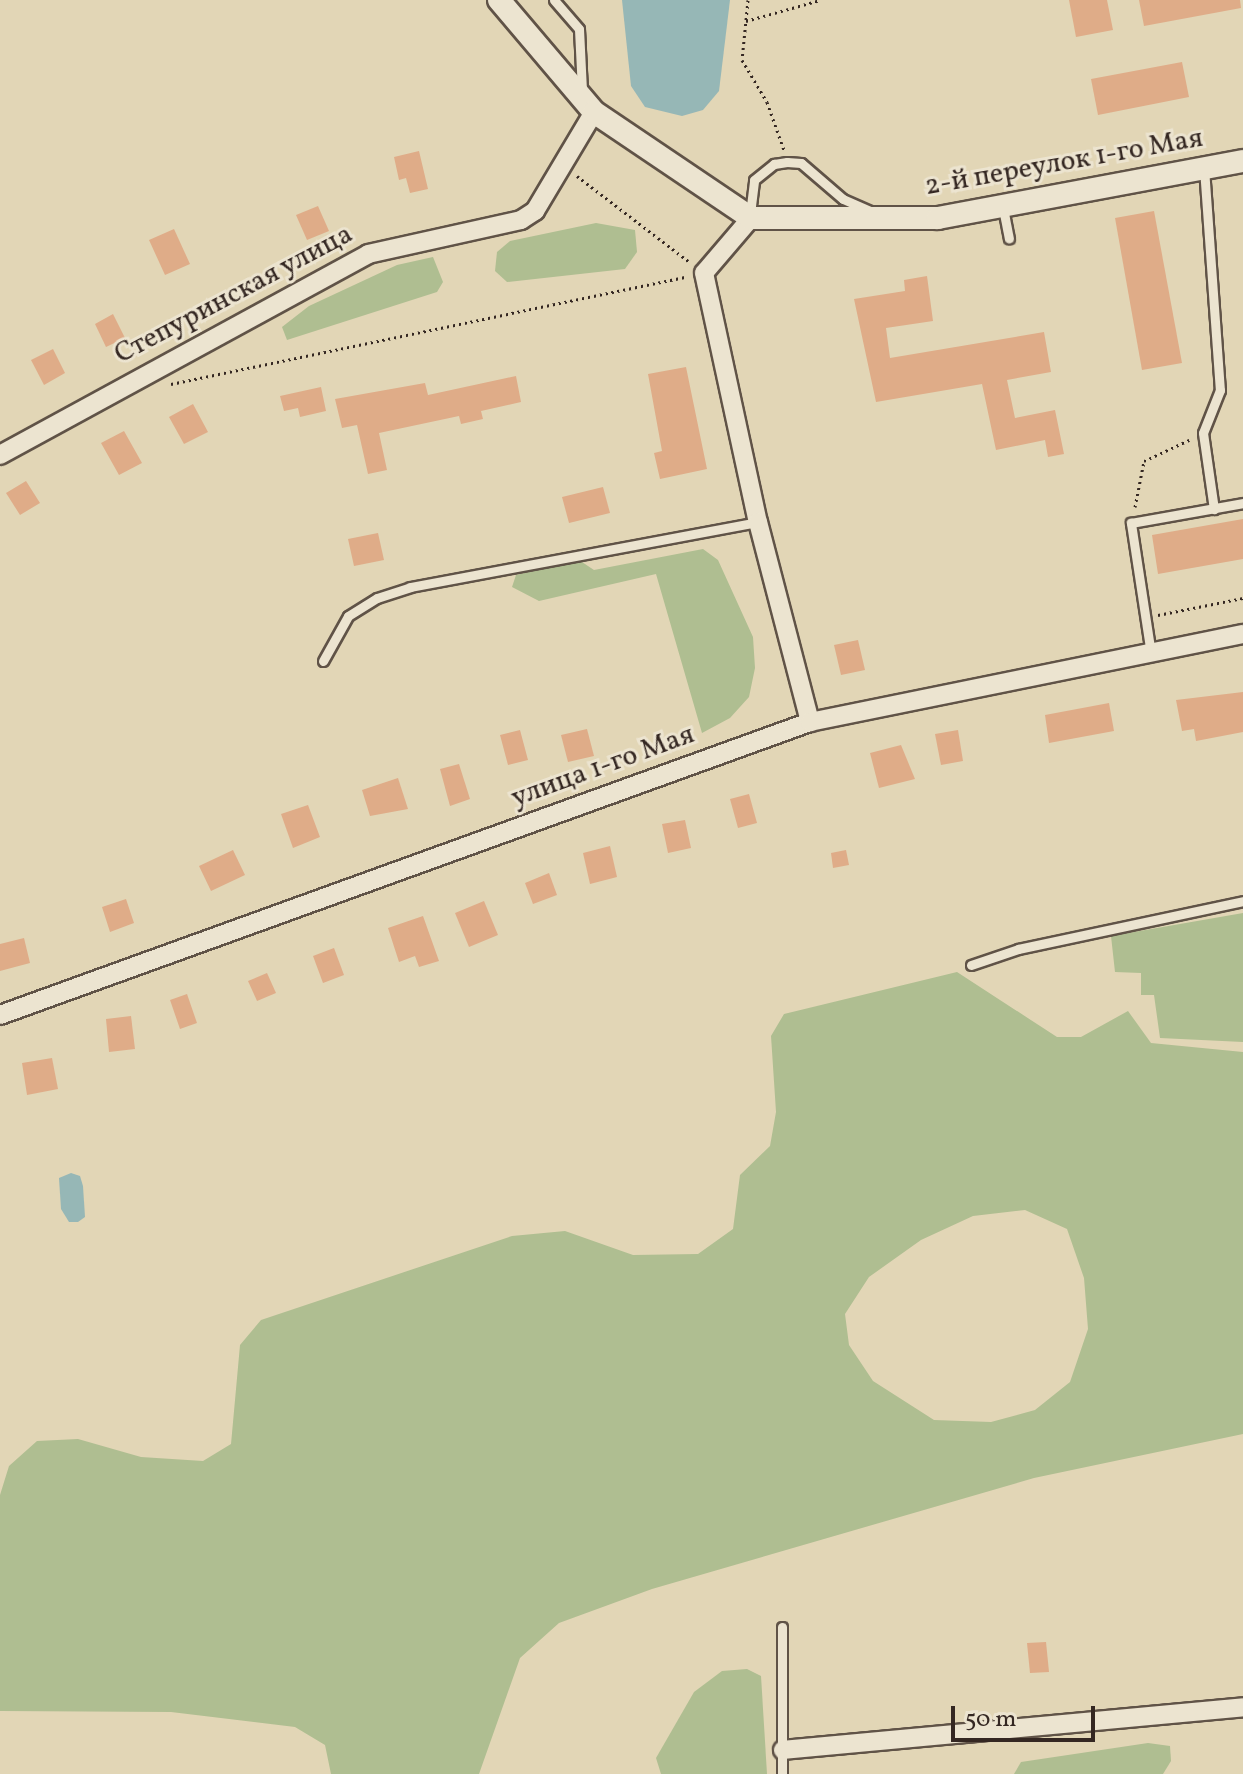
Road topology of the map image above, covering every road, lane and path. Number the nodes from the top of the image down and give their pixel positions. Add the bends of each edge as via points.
1 (499, 0) edge
2 (554, 0) edge
3 (748, 0) edge
4 (820, 0) edge
5 (745, 22) junction
6 (588, 105) junction
7 (1243, 161) edge
8 (787, 162) junction
9 (562, 165) junction
10 (1204, 168) junction
11 (1003, 208) junction
12 (751, 218) junction
13 (892, 221) junction
14 (1009, 238) dead end
15 (704, 273) junction
16 (144, 374) junction
17 (1203, 433) junction
18 (0, 455) edge
19 (1243, 503) edge
20 (1214, 509) junction
21 (758, 522) junction
22 (1131, 523) junction
23 (1243, 598) edge
24 (1146, 617) junction
25 (1243, 634) edge
26 (1151, 654) junction
27 (323, 661) dead end
28 (810, 722) junction
29 (1243, 901) edge
30 (971, 965) dead end
31 (0, 1015) edge
32 (782, 1627) dead end
33 (1243, 1707) edge
34 (783, 1750) junction
35 (782, 1774) edge

1 - 6 street
2 - 6 lane via 579,29
3 - 5 path
4 - 5 path
5 - 8 path via 742,60 767,102
6 - 9 street, Степуринская улица
6 - 12 street
7 - 10 street, 2-й переулок 1-го Мая
8 - 12 lane via 774,164 754,180
8 - 13 lane via 801,163 843,199
9 - 15 path
9 - 16 street, Степуринская улица via 535,211 521,220 368,254
10 - 11 street, 2-й переулок 1-го Мая
10 - 17 lane via 1220,390
11 - 13 street, 2-й переулок 1-го Мая
11 - 14 lane
12 - 13 street, 2-й переулок 1-го Мая
12 - 15 street
15 - 16 path via 163,386
15 - 21 street
16 - 18 street, Степуринская улица
17 - 20 lane
17 - 22 path via 1144,461
19 - 20 lane
20 - 22 lane
21 - 27 lane via 410,587 377,598 348,616
21 - 28 street
22 - 24 lane
23 - 24 path
24 - 26 lane
25 - 26 street, улица 1-го Мая
26 - 28 street, улица 1-го Мая
28 - 31 street, улица 1-го Мая
29 - 30 lane via 1018,949
32 - 34 lane
33 - 34 street
34 - 35 lane

